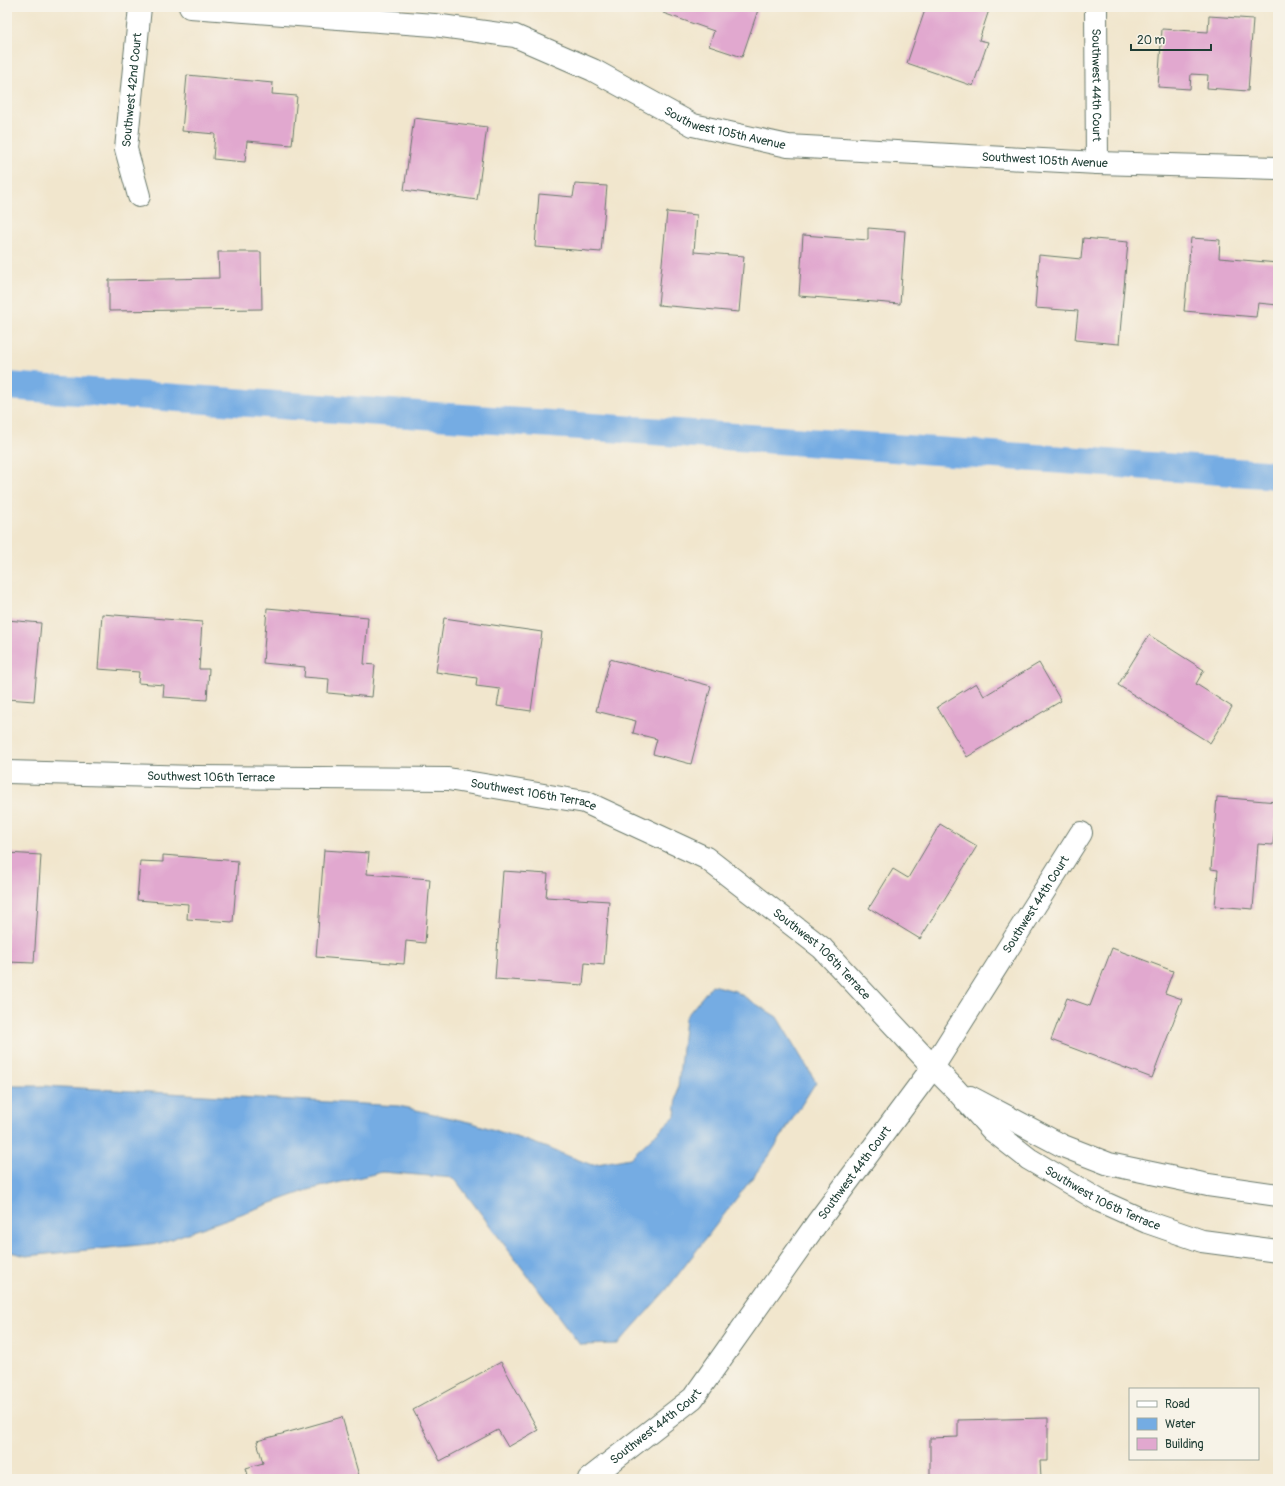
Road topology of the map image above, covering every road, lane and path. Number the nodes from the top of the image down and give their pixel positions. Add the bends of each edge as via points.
1 (140, 7) edge
2 (190, 7) edge
3 (1096, 7) edge
4 (1097, 163) junction
5 (1278, 168) edge
6 (139, 196) dead end
7 (7, 772) edge
8 (1081, 833) dead end
9 (933, 1067) junction
10 (956, 1090) junction
11 (1278, 1195) edge
12 (1278, 1251) edge
13 (589, 1479) edge

1 - 6 street, Southwest 42nd Court via 126,149
2 - 4 street, Southwest 105th Avenue via 434,25 515,36 593,70 693,125 788,146
3 - 4 street, Southwest 44th Court
4 - 5 street, Southwest 105th Avenue
7 - 9 street, Southwest 106th Terrace via 448,779 585,802 706,858 822,948
8 - 9 street, Southwest 44th Court
9 - 10 street, Southwest 106th Terrace
9 - 13 street, Southwest 44th Court via 816,1223 693,1398
10 - 11 street, Southwest 106th Terrace via 1063,1146 1109,1164 1208,1185
10 - 12 street, Southwest 106th Terrace via 992,1130 1029,1159 1100,1201 1147,1222 1202,1241

